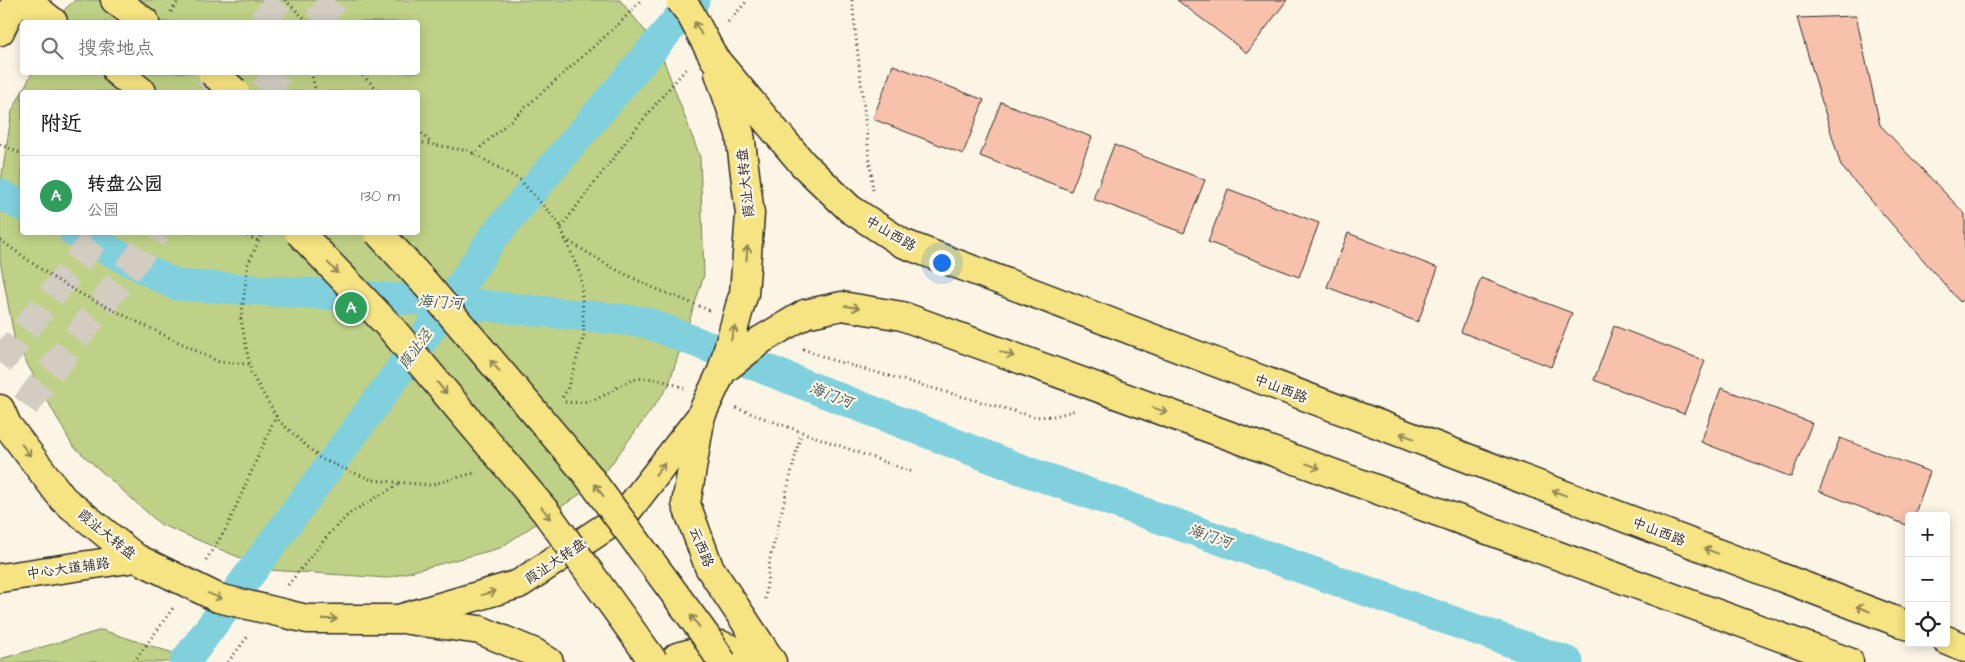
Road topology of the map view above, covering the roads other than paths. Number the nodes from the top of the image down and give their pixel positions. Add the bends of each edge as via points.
1 (19, 0) edge
2 (25, 0) edge
3 (115, 0) edge
4 (680, 0) edge
5 (51, 20) edge
6 (143, 20) edge
7 (0, 31) edge
8 (702, 61) junction
9 (121, 75) edge
10 (216, 75) edge
11 (140, 90) edge
12 (234, 90) edge
13 (302, 235) edge
14 (381, 235) edge
15 (722, 371) junction
16 (706, 406) junction
17 (0, 409) edge
18 (136, 558) junction
19 (0, 578) edge
20 (399, 619) junction
21 (1905, 624) edge
22 (1950, 642) edge
23 (1965, 648) edge
24 (765, 655) edge
25 (549, 662) edge
26 (654, 662) edge
27 (672, 662) edge
28 (722, 662) edge
29 (1849, 662) edge

1 - 7 main road
2 - 5 main road
3 - 6 main road
8 -> 4 main road, 葭沚大转盘, bridge
15 -> 8 main road, 葭沚大转盘, bridge via 744,294 750,214 740,134
21 -> 8 main road, 中山西路 via 902,243 850,210
9 - 11 main road
10 - 12 main road, bridge
13 -> 26 main road, bridge via 391,328 545,511
28 -> 14 main road, bridge via 586,473
15 - 16 main road, 葭沚大转盘, bridge
15 -> 29 main road, bridge via 761,340 805,314 842,306 902,316
20 -> 16 main road, 葭沚大转盘 via 520,584 624,515
16 - 24 main road, 云西路 via 686,504 709,567
17 -> 18 main road, 葭沚大转盘 via 7,425 63,499
18 - 19 main road, 中心大道辅路
18 -> 20 main road, 葭沚大转盘, bridge via 218,598 284,600 307,619
20 - 25 main road via 480,630
22 - 23 main road
24 - 27 main road via 720,645 677,657

